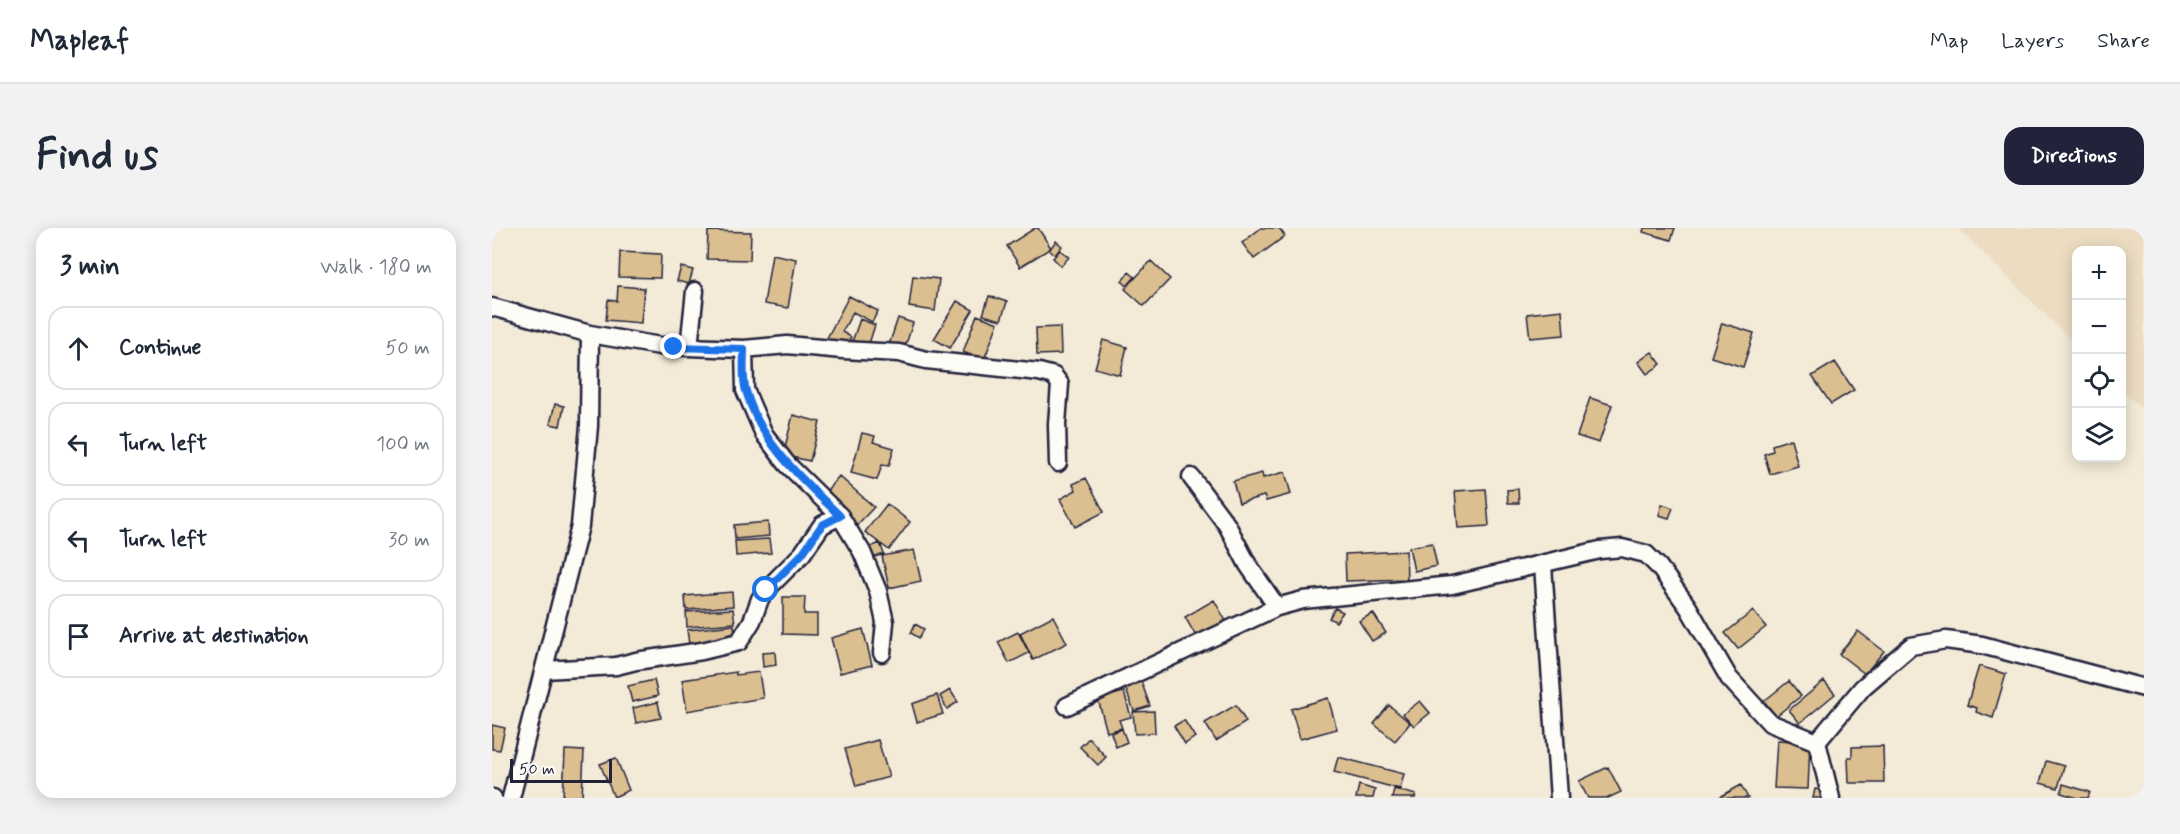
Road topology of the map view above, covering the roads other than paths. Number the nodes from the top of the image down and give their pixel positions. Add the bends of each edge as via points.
1 (695, 291) dead end
2 (492, 307) edge
3 (590, 334) junction
4 (689, 347) junction
5 (744, 349) junction
6 (1058, 463) dead end
7 (1191, 477) dead end
8 (840, 516) junction
9 (1543, 565) junction
10 (1277, 607) junction
11 (882, 652) dead end
12 (544, 670) junction
13 (2144, 688) edge
14 (1067, 706) dead end
15 (1817, 742) junction
16 (511, 798) edge
17 (1559, 798) edge
18 (1831, 798) edge

1 - 4 street
2 - 3 street
3 - 4 street via 643,344
3 - 12 street via 589,426 580,526
4 - 5 street
5 - 6 street via 787,345 899,353 1054,376 1060,384
5 - 8 street via 746,390 764,434 787,464
7 - 10 street via 1227,525
8 - 11 street via 862,552 878,591 885,622
8 - 12 street via 822,525 802,554 766,590 739,642 616,666
9 - 10 street via 1452,585 1303,600
9 - 15 street via 1600,550 1622,548 1646,554 1688,606 1729,678 1756,708 1770,723
9 - 17 street
10 - 14 street
12 - 16 street
13 - 15 street via 1982,645 1946,640 1911,646 1863,687
15 - 18 street

